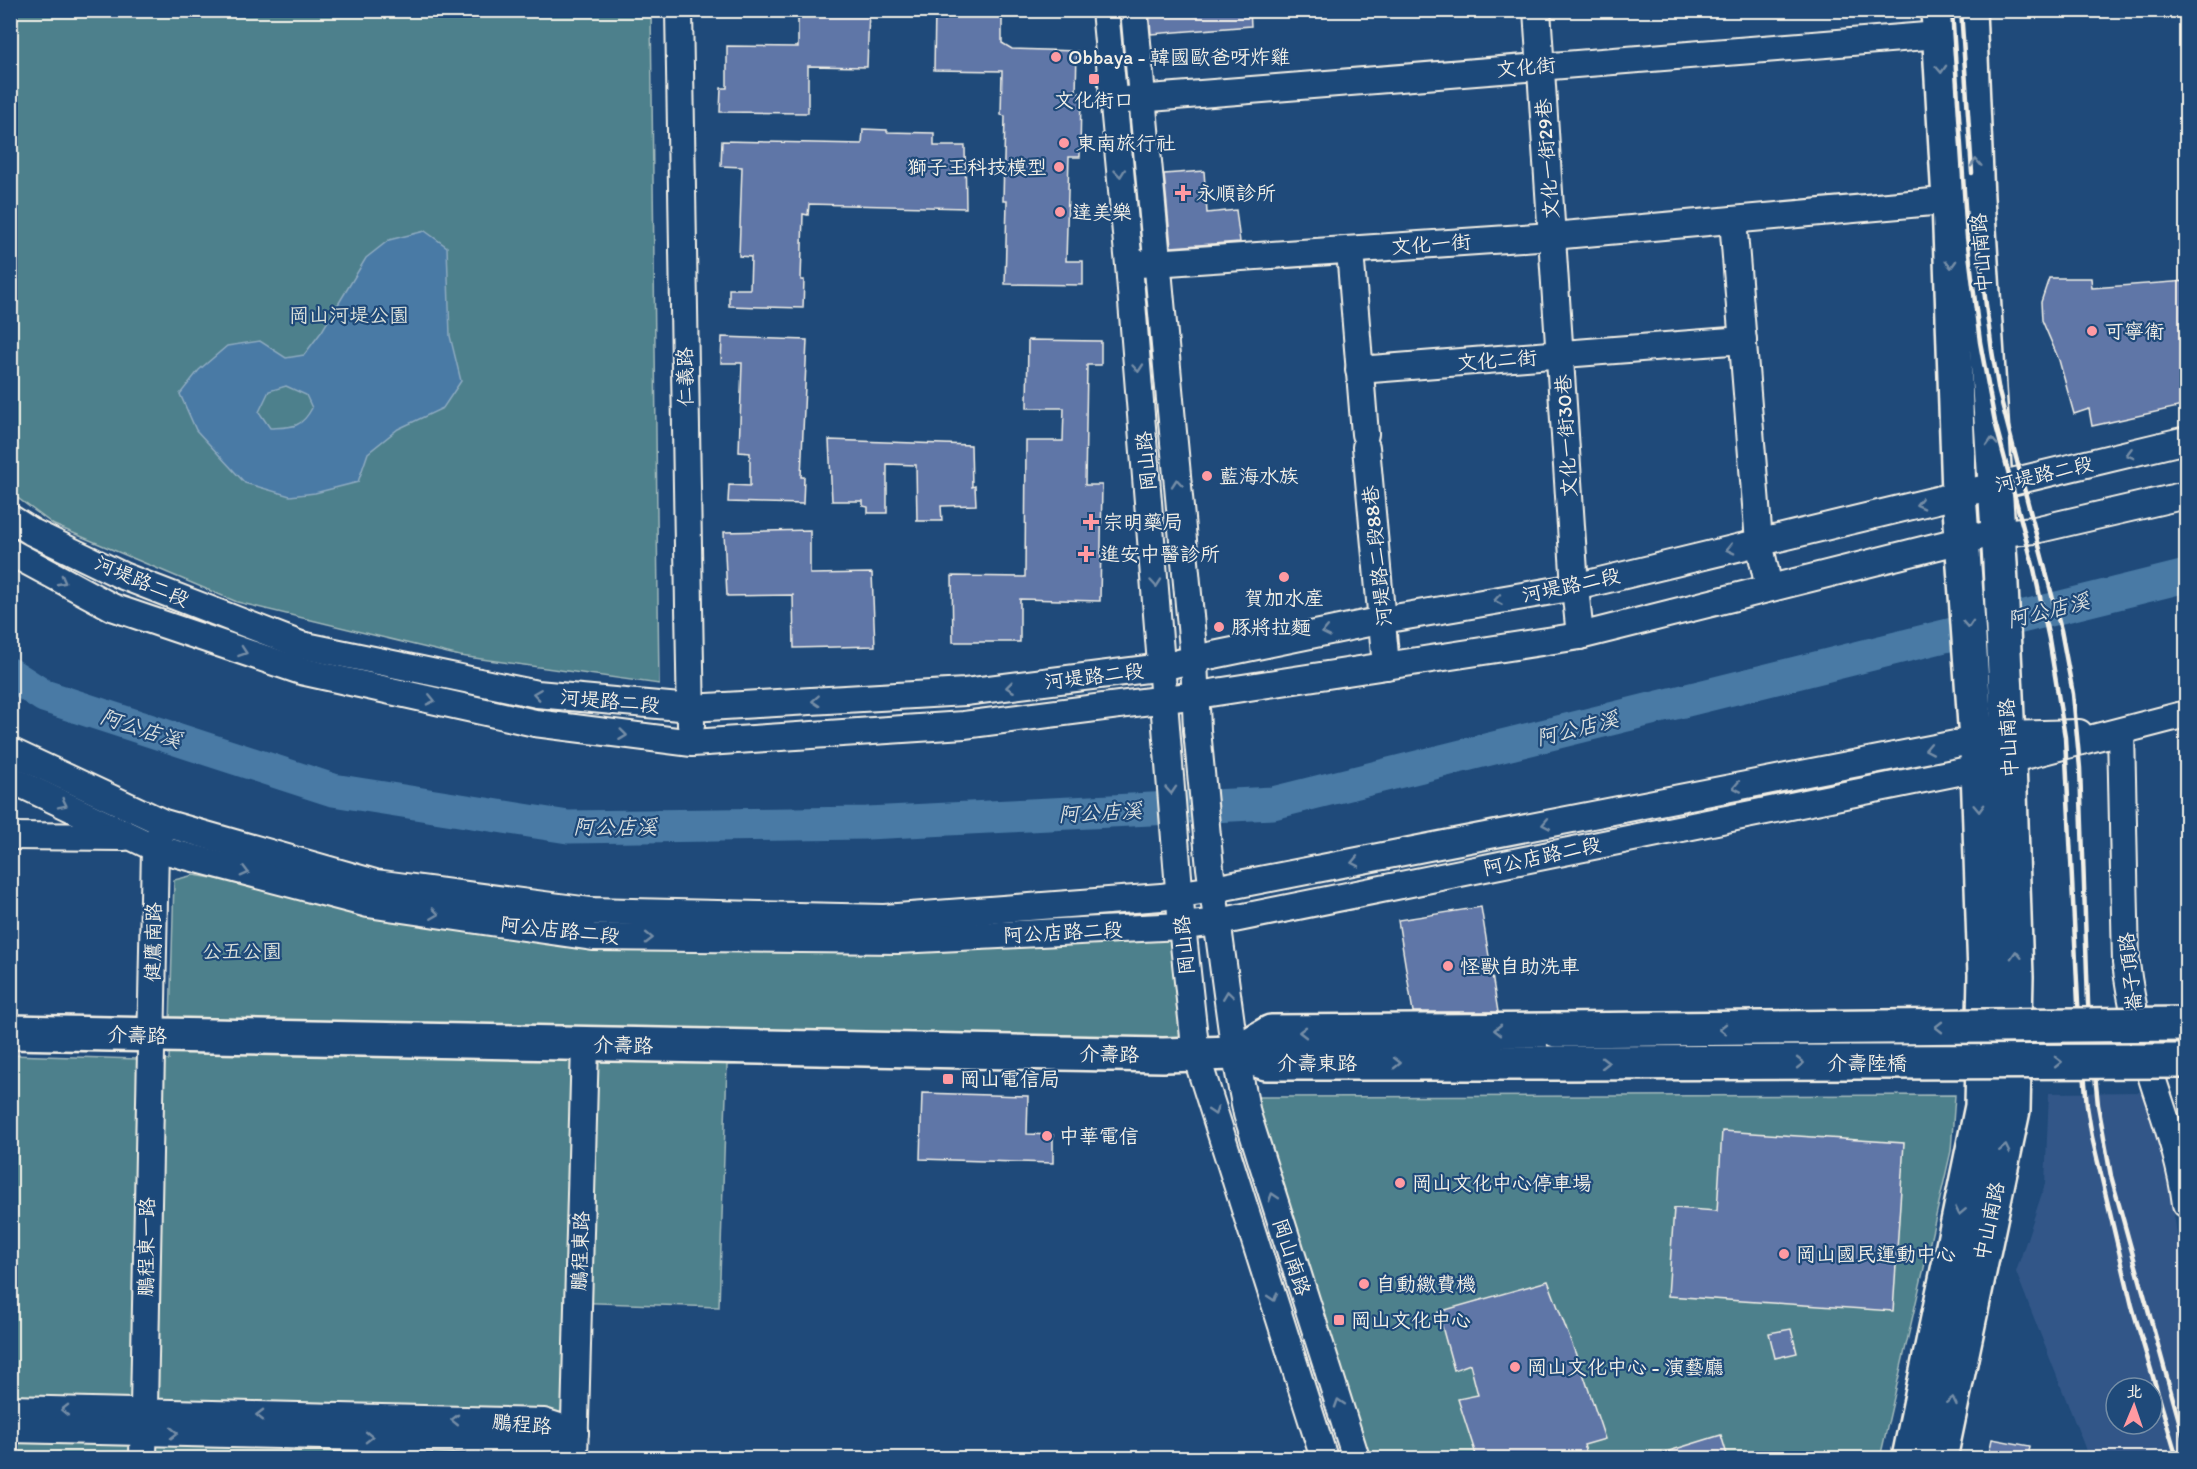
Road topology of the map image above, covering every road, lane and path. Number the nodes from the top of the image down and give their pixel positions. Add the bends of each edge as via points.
1 (679, 10) edge
2 (1106, 10) edge
3 (1134, 10) edge
4 (1537, 10) edge
5 (1969, 10) edge
6 (1939, 23) edge
7 (1540, 66) junction
8 (1142, 98) junction
9 (1112, 100) junction
10 (1963, 199) junction
11 (1733, 220) junction
12 (1552, 236) junction
13 (1350, 251) junction
14 (1156, 262) junction
15 (1129, 265) junction
16 (1743, 340) junction
17 (1561, 355) junction
18 (1359, 370) junction
19 (2187, 440) edge
20 (1995, 486) junction
21 (1959, 495) junction
22 (2187, 495) edge
23 (10, 518) edge
24 (1760, 542) junction
25 (1999, 548) junction
26 (10, 552) edge
27 (1963, 553) junction
28 (1575, 587) junction
29 (1769, 588) junction
30 (1383, 620) junction
31 (1580, 636) junction
32 (1194, 659) junction
33 (1386, 666) junction
34 (1163, 667) junction
35 (1197, 695) junction
36 (1164, 699) junction
37 (691, 708) junction
38 (2187, 714) edge
39 (2121, 732) junction
40 (692, 743) junction
41 (1992, 743) junction
42 (10, 751) edge
43 (10, 779) edge
44 (164, 823) junction
45 (10, 836) edge
46 (144, 843) junction
47 (1212, 879) junction
48 (1179, 883) junction
49 (1219, 922) junction
50 (1182, 926) junction
51 (2187, 1024) edge
52 (1556, 1030) joint
53 (10, 1032) edge
54 (150, 1036) junction
55 (585, 1044) junction
56 (1235, 1053) junction
57 (1196, 1055) junction
58 (2187, 1061) edge
59 (1547, 1063) joint
60 (2187, 1204) edge
61 (10, 1409) edge
62 (143, 1422) junction
63 (10, 1429) edge
64 (575, 1432) junction
65 (143, 1458) edge
66 (574, 1458) edge
67 (1324, 1458) edge
68 (1356, 1458) edge
69 (1909, 1458) edge
70 (1940, 1458) edge

1 - 37 street, 仁義路
2 - 9 street, 岡山路
3 - 8 street, 岡山路
4 - 7 street, 文化一街29巷
10 -> 5 main road, 中山南路
6 - 7 street, 文化街
6 -> 10 main road, 中山南路
7 - 8 street, 文化街
7 - 12 street, 文化一街29巷
8 - 9 street, 文化街
8 - 14 street, 岡山路
9 -> 15 street, 岡山路
10 - 11 street, 文化一街
20 -> 10 main road, 中山南路
10 -> 21 main road, 中山南路
11 - 12 street, 文化一街
11 - 16 street
12 - 13 street, 文化一街
12 - 17 street, 文化一街30巷
13 - 14 street, 文化一街
13 - 18 street, 河堤路二段88巷
14 - 15 street, 文化一街
32 -> 14 street, 岡山路
15 -> 34 street, 岡山路
16 - 17 street, 文化二街
16 - 24 street
17 - 18 street, 文化二街
17 - 28 street, 文化一街30巷
18 - 30 street, 河堤路二段88巷
19 -> 20 street, 河堤路二段
20 - 21 street, 河堤路二段
20 - 25 main road, 中山南路
21 -> 24 street, 河堤路二段
21 - 27 main road, 中山南路
22 - 25 street, 河堤路二段 via 2035,531
37 -> 23 street, 河堤路二段 via 537,694 301,645 123,576
24 -> 28 street, 河堤路二段
24 - 29 street
25 - 27 street, 河堤路二段
25 - 41 main road, 中山南路
26 -> 40 street, 河堤路二段 via 112,607 301,672 535,723
27 - 29 street, 河堤路二段
27 -> 41 main road, 中山南路
28 -> 30 street, 河堤路二段
28 - 31 street, 文化一街30巷
29 - 31 street, 河堤路二段
30 -> 32 street, 河堤路二段
30 - 33 street, 河堤路二段88巷
31 - 33 street, 河堤路二段
32 - 34 street, 河堤路二段
32 - 35 street, 岡山路
33 - 35 street, 河堤路二段
34 - 36 street, 岡山路
34 -> 37 street, 河堤路二段 via 965,692
35 - 36 street, 河堤路二段
35 - 47 street, 岡山路
36 - 40 street, 河堤路二段 via 964,725
36 -> 48 street, 岡山路
37 - 40 street, 仁義路
38 - 39 street, 阿公店路二段
39 - 41 street, 阿公店路二段
39 - 60 street, 崙子頂路 via 2129,992 2179,1158
41 -> 47 street, 阿公店路二段
41 - 49 street, 阿公店路二段
41 -> 69 main road, 中山南路 via 1982,1106
70 -> 41 main road, 中山南路 via 2013,1110 2016,977
42 - 44 street, 阿公店路二段
43 -> 46 street, 阿公店路二段
44 - 46 street, 健鷹南路
44 - 48 street, 阿公店路二段 via 375,883 590,911 884,918
45 - 46 street
46 -> 50 street, 阿公店路二段 via 368,904 593,937 898,940
46 - 54 street, 健鷹南路
47 - 48 street, 阿公店路二段
47 - 49 street, 岡山路
48 - 50 street, 岡山路
49 - 50 street, 阿公店路二段
56 -> 49 street, 岡山路
50 - 57 street, 岡山路
51 -> 52 main road, 介壽陸橋, bridge
52 -> 56 main road, 介壽東路 via 1271,1032
53 - 54 main road, 介壽路
54 - 55 main road, 介壽路
54 - 62 street, 鵬程東一路
55 - 57 main road, 介壽路
55 - 64 street, 鵬程東路
56 - 57 main road, 介壽路
56 -> 59 main road, 介壽東路 via 1266,1063
68 -> 56 street, 岡山南路 via 1247,1114
57 -> 67 street, 岡山南路
59 -> 58 main road, 介壽陸橋, bridge
62 -> 61 street, 鵬程路
62 - 63 street, 鵬程路
62 - 64 street, 鵬程路 via 544,1422
62 - 65 street, 鵬程東一路
64 - 66 street, 鵬程東路

